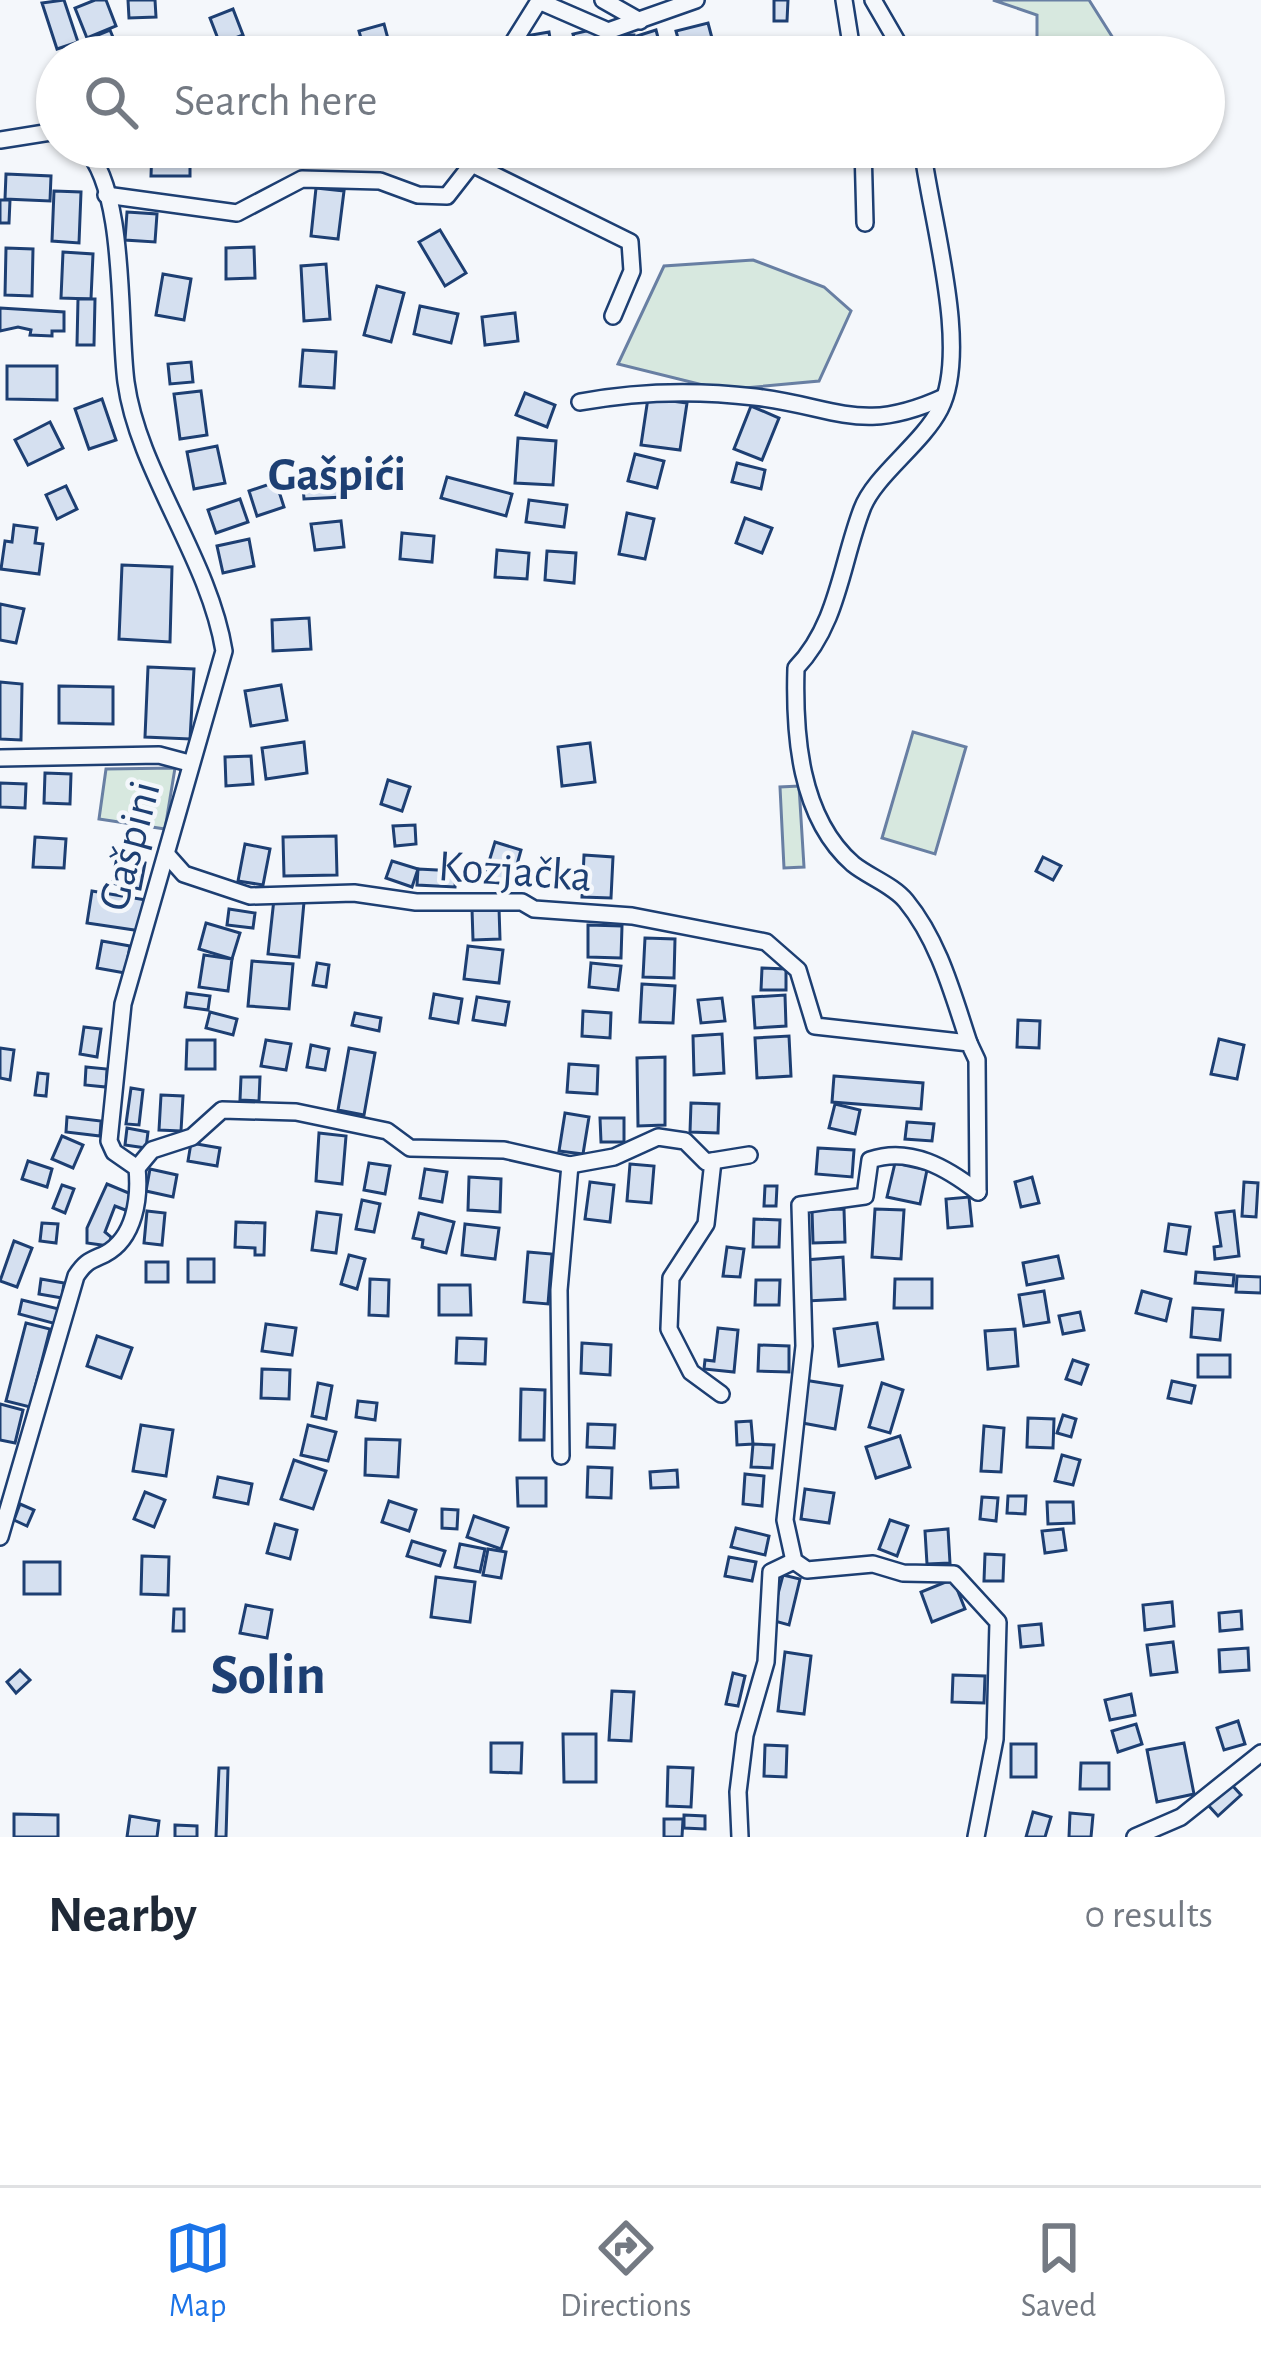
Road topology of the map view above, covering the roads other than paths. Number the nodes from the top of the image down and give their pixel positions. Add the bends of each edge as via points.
1 (603, 0) edge
2 (697, 0) edge
3 (844, 0) edge
4 (873, 0) edge
5 (640, 21) junction
6 (517, 36) edge
7 (850, 36) edge
8 (894, 36) edge
9 (36, 134) edge
10 (0, 140) edge
11 (94, 168) edge
12 (469, 168) edge
13 (480, 168) edge
14 (864, 168) edge
15 (926, 168) edge
16 (106, 195) junction
17 (865, 223) dead end
18 (614, 316) dead end
19 (944, 397) junction
20 (580, 402) dead end
21 (0, 758) edge
22 (189, 763) junction
23 (168, 856) junction
24 (969, 1043) junction
25 (749, 1155) dead end
26 (713, 1161) junction
27 (570, 1165) junction
28 (137, 1168) junction
29 (721, 1394) dead end
30 (561, 1456) dead end
31 (0, 1538) edge
32 (794, 1561) junction
33 (1261, 1753) edge
34 (740, 1837) edge
35 (976, 1837) edge
36 (1136, 1837) edge

1 - 5 street
2 - 5 street
3 - 7 street
4 - 8 street
5 - 6 street via 608,31 539,1
9 - 10 street
11 - 16 street, Gašpini
12 - 16 street via 447,196 380,182 302,179 237,213
13 - 18 street via 630,242 632,272
14 - 17 street
15 - 19 street via 951,320
16 - 22 street, Gašpini via 127,387 216,604 224,651
19 - 20 street via 872,420 756,397 640,391
19 - 24 street via 863,504 818,644 796,668 794,735 819,819 851,862 904,898 942,963
21 - 22 street via 159,755
22 - 23 street, Gašpini
23 - 24 street, Kozjačka via 184,874 250,896 522,902 766,942 798,970 814,1026
23 - 28 street, Gašpini via 123,1004 109,1141
24 - 32 street via 977,1060 978,1192 942,1164 885,1155 870,1160 865,1196 800,1205 804,1346 785,1520
25 - 26 street
26 - 27 street via 685,1141 658,1137
26 - 29 street via 706,1224 671,1278 669,1329 691,1372
27 - 28 street via 504,1150 410,1148 387,1131 296,1112 222,1110 193,1137 152,1150
27 - 30 street via 559,1290
28 - 31 street via 140,1196 122,1241 87,1260 76,1276
32 - 34 street via 771,1572 766,1662 738,1792
32 - 35 street via 807,1570 873,1564 954,1574 998,1622 995,1739
33 - 36 street via 1180,1817

